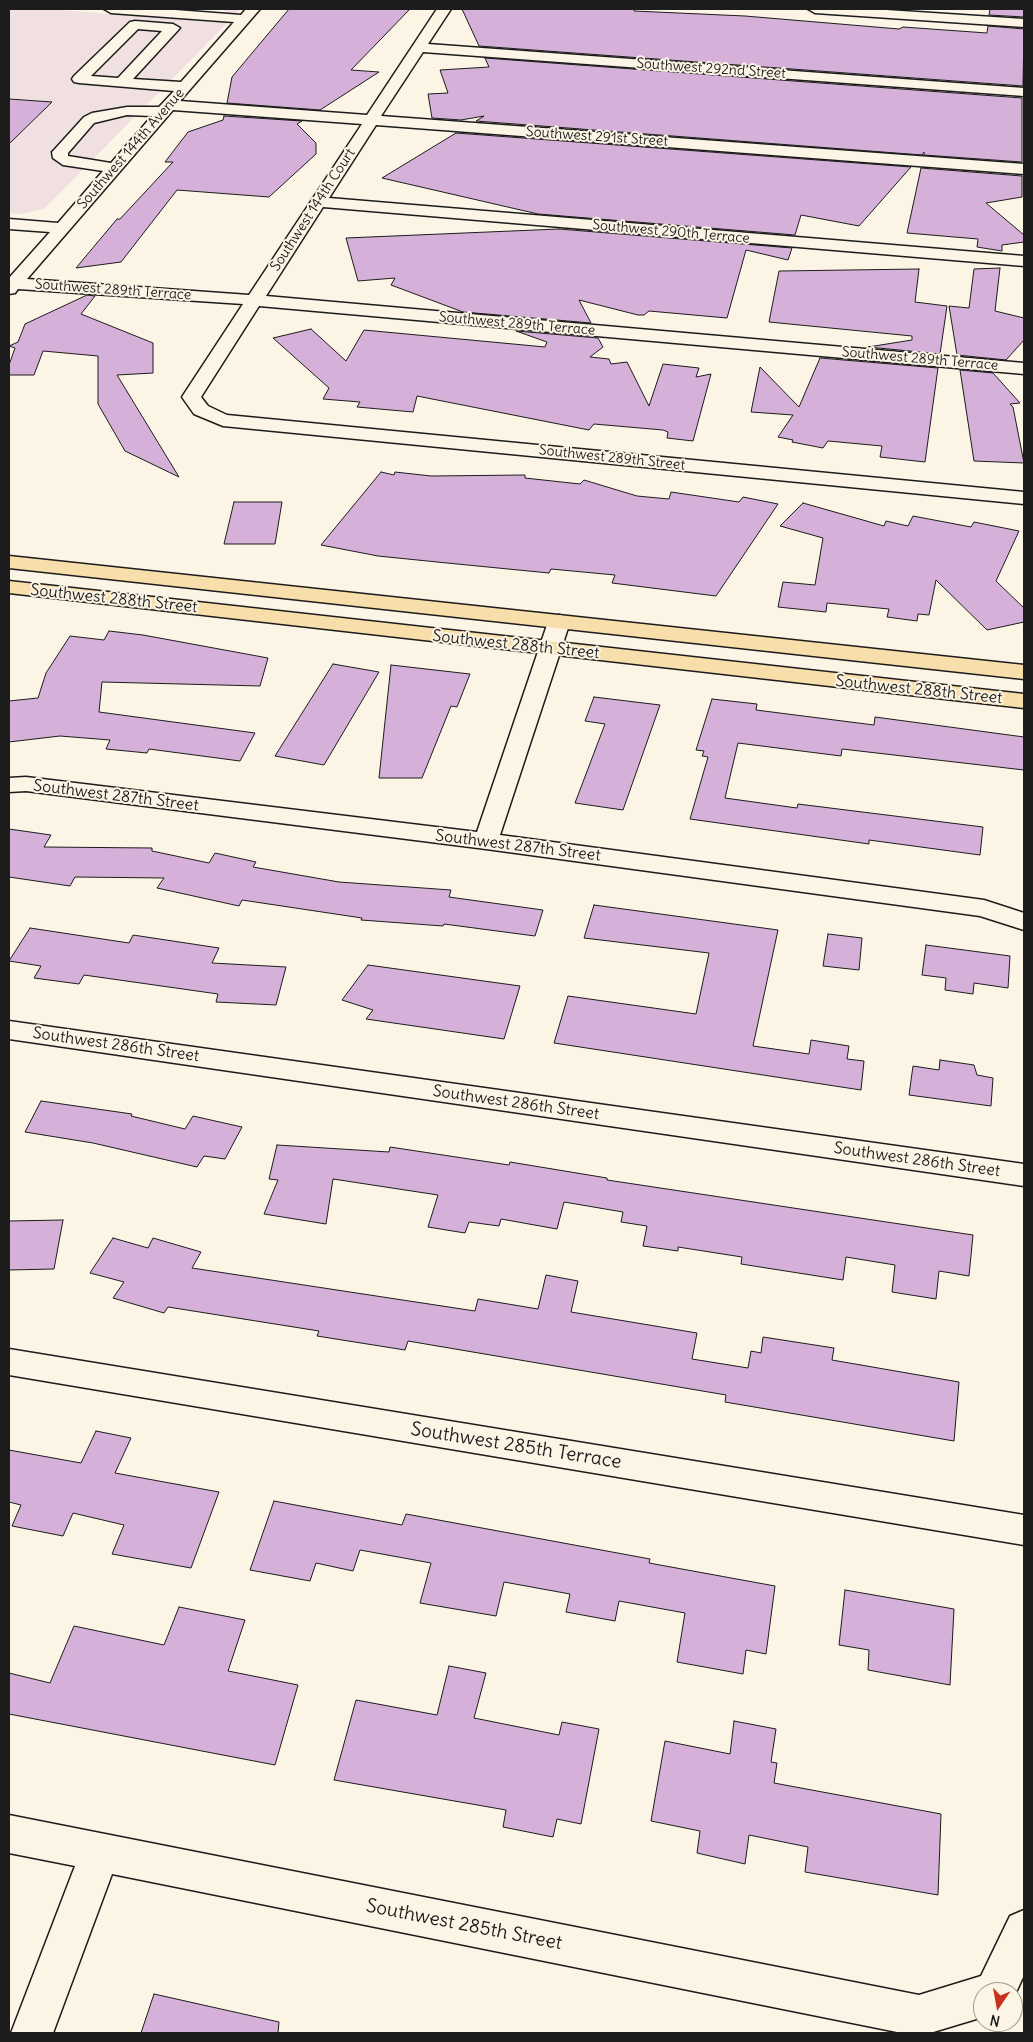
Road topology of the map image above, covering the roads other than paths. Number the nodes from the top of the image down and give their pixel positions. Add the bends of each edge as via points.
1 (111, 9) edge
2 (444, 9) edge
3 (815, 9) edge
4 (249, 14) edge
5 (1024, 22) edge
6 (419, 48) junction
7 (122, 83) junction
8 (185, 88) junction
9 (1024, 92) edge
10 (167, 108) junction
11 (372, 120) junction
12 (115, 168) junction
13 (1024, 169) edge
14 (317, 202) junction
15 (9, 224) edge
16 (63, 228) junction
17 (1024, 261) edge
18 (11, 285) edge
19 (253, 300) junction
20 (1024, 369) edge
21 (201, 410) joint
22 (1024, 498) edge
23 (9, 562) edge
24 (9, 587) edge
25 (559, 622) junction
26 (550, 649) junction
27 (1024, 672) edge
28 (1024, 701) edge
29 (9, 785) edge
30 (486, 841) junction
31 (1024, 922) edge
32 (9, 1030) edge
33 (1024, 1175) edge
34 (9, 1362) edge
35 (1024, 1530) edge
36 (9, 1834) edge
37 (100, 1853) junction
38 (1024, 1930) edge
39 (1000, 1982) edge
40 (973, 1999) edge
41 (32, 2033) edge

1 - 4 street
2 - 6 street, Southwest 144th Court
3 - 5 street
4 - 8 street, Southwest 144th Avenue
6 - 9 street, Southwest 292nd Street
6 - 11 street, Southwest 144th Court
7 - 7 street via 79,79 135,25 174,28
7 - 8 street
8 - 10 street, Southwest 144th Avenue
10 - 11 street, Southwest 291st Street
10 - 12 street, Southwest 144th Avenue
10 - 12 street, Southwest 291st Street via 97,116 89,120 60,152 61,158 68,162
11 - 13 street, Southwest 291st Street
11 - 14 street, Southwest 144th Court
12 - 16 street, Southwest 144th Avenue
14 - 17 street, Southwest 290th Terrace
14 - 19 street, Southwest 144th Court
15 - 16 street
16 - 18 street, Southwest 144th Avenue
18 - 19 street, Southwest 289th Terrace
19 - 20 street, Southwest 289th Terrace
19 - 21 street, Southwest 144th Court via 191,397
21 - 22 street, Southwest 289th Street via 223,420
23 - 25 main road, Southwest 288th Street
24 - 26 main road, Southwest 288th Street
25 - 26 street
25 - 27 main road, Southwest 288th Street
26 - 28 main road, Southwest 288th Street
26 - 30 street
29 - 30 street, Southwest 287th Street
30 - 31 street, Southwest 287th Street via 984,908
32 - 33 street, Southwest 286th Street
34 - 35 street, Southwest 285th Terrace
36 - 37 street, Southwest 285th Street
37 - 40 street, Southwest 285th Street via 919,2016
37 - 41 street
38 - 39 street

